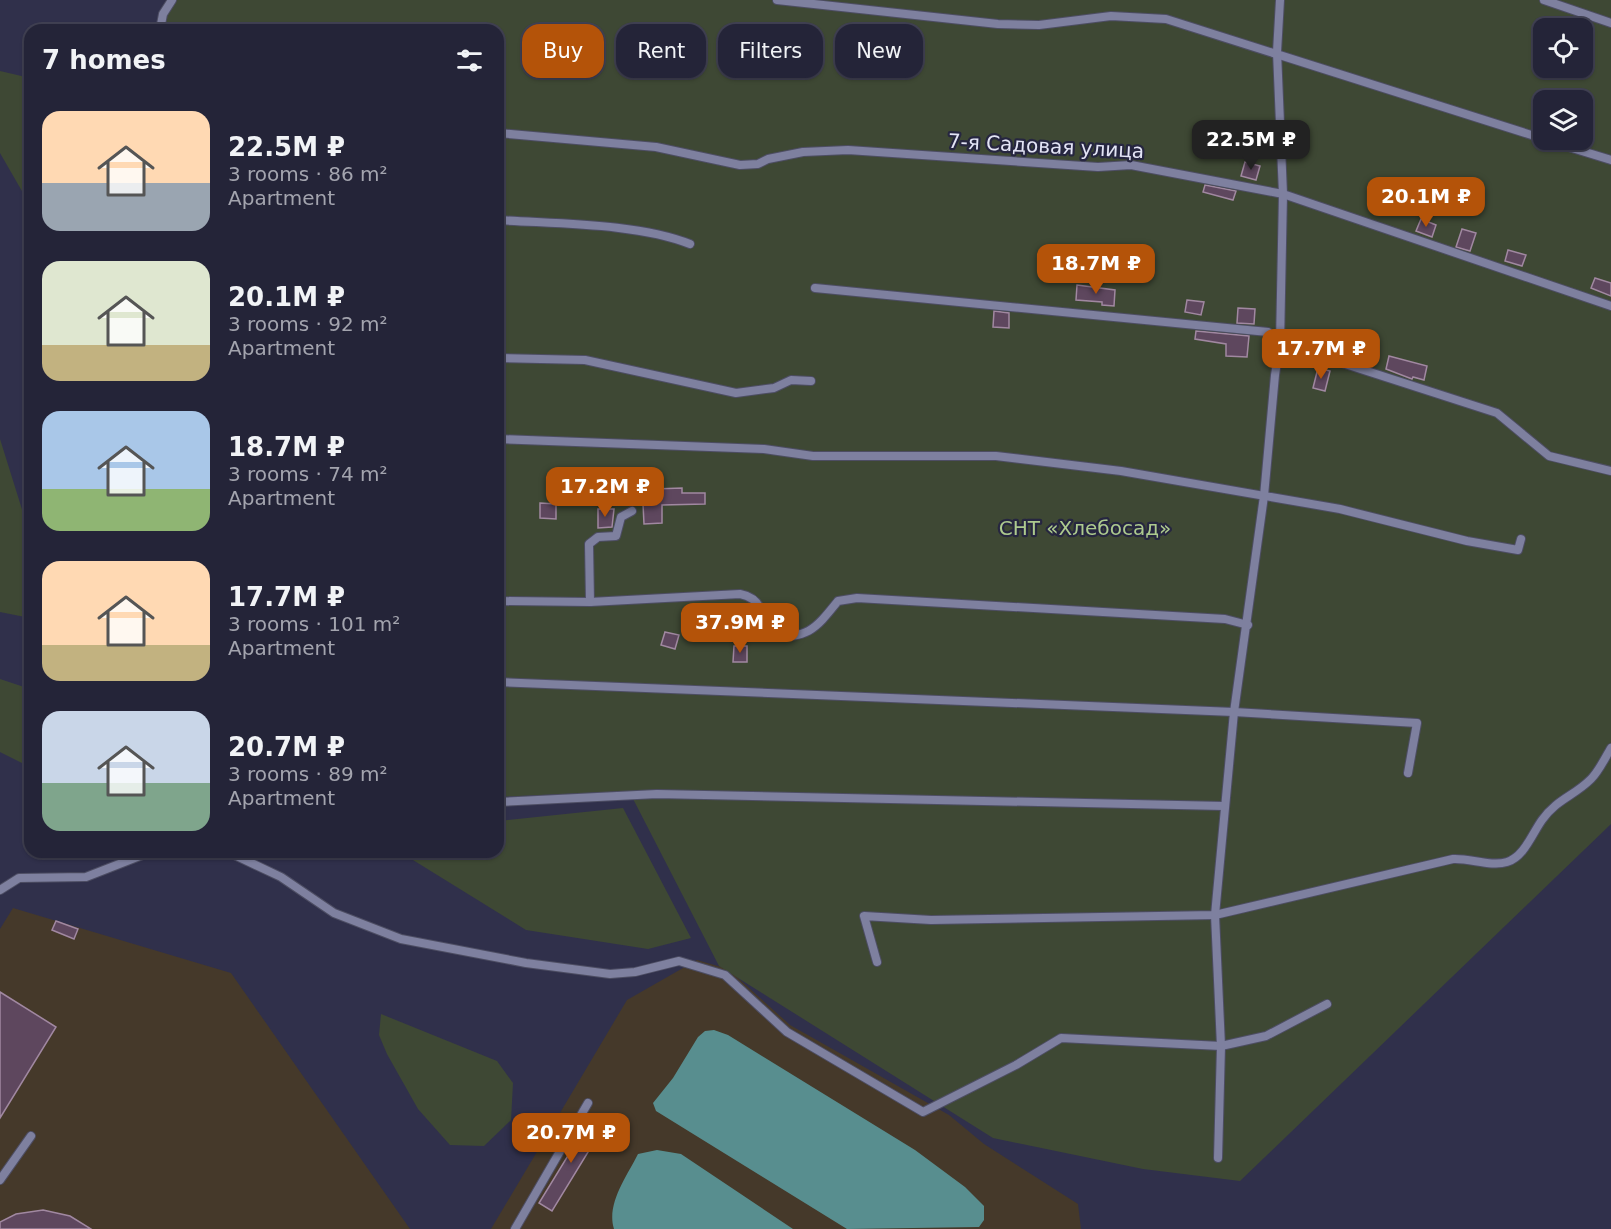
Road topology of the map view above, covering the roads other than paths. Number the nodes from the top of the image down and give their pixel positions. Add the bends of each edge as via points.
1 (172, 0) edge
2 (777, 0) edge
3 (1280, 0) edge
4 (1544, 0) edge
5 (1611, 23) edge
6 (161, 24) edge
7 (1277, 52) junction
8 (504, 134) edge
9 (1533, 135) edge
10 (1580, 150) edge
11 (1611, 160) edge
12 (1283, 194) junction
13 (504, 220) edge
14 (690, 244) dead end
15 (815, 288) dead end
16 (1611, 306) edge
17 (1280, 343) junction
18 (504, 358) edge
19 (811, 381) dead end
20 (504, 439) edge
21 (1611, 471) edge
22 (1264, 496) junction
23 (632, 511) dead end
24 (1521, 539) dead end
25 (504, 602) edge
26 (590, 602) junction
27 (1248, 626) junction
28 (504, 682) edge
29 (1234, 712) junction
30 (1611, 748) edge
31 (1408, 773) dead end
32 (504, 802) edge
33 (1224, 806) junction
34 (135, 858) edge
35 (240, 858) edge
36 (0, 890) edge
37 (1215, 915) junction
38 (877, 962) dead end
39 (1327, 1004) dead end
40 (1221, 1046) junction
41 (588, 1103) dead end
42 (31, 1136) dead end
43 (1218, 1158) dead end
44 (0, 1180) edge
45 (515, 1229) edge

1 - 6 lane
2 - 7 lane via 998,24 1039,25 1140,16 1166,19
3 - 7 lane
4 - 5 lane
7 - 9 lane
7 - 12 lane
8 - 12 lane, 7-я Садовая улица via 657,147 740,165 803,152 848,150 1098,167 1131,165
10 - 11 lane
12 - 16 lane, 7-я Садовая улица
12 - 17 lane
13 - 14 lane via 639,231
15 - 17 lane via 1268,332
17 - 21 lane via 1497,413 1549,456
17 - 22 lane
18 - 19 lane via 585,360 736,393 774,388 791,380
20 - 22 lane via 764,449 813,456 996,456 1121,471
22 - 24 lane via 1340,508 1518,550
22 - 27 lane
23 - 26 lane via 621,518 616,536 598,537 589,544
25 - 26 lane
26 - 27 lane via 745,594 764,613 767,637 809,632 838,601 857,598 1225,620
27 - 29 lane
28 - 29 lane
29 - 31 lane via 1417,723
29 - 33 lane
30 - 37 lane via 1591,779 1558,801 1520,855 1507,862 1453,859
32 - 33 lane via 657,794
33 - 37 lane
34 - 36 lane via 87,877 19,878
35 - 40 lane via 280,877 334,913 401,939 526,963 610,974 679,961 725,975 787,1032 923,1112 1060,1038
37 - 38 lane via 932,920 864,916
37 - 40 lane
39 - 40 lane via 1266,1036
40 - 43 lane
41 - 45 lane
42 - 44 lane

